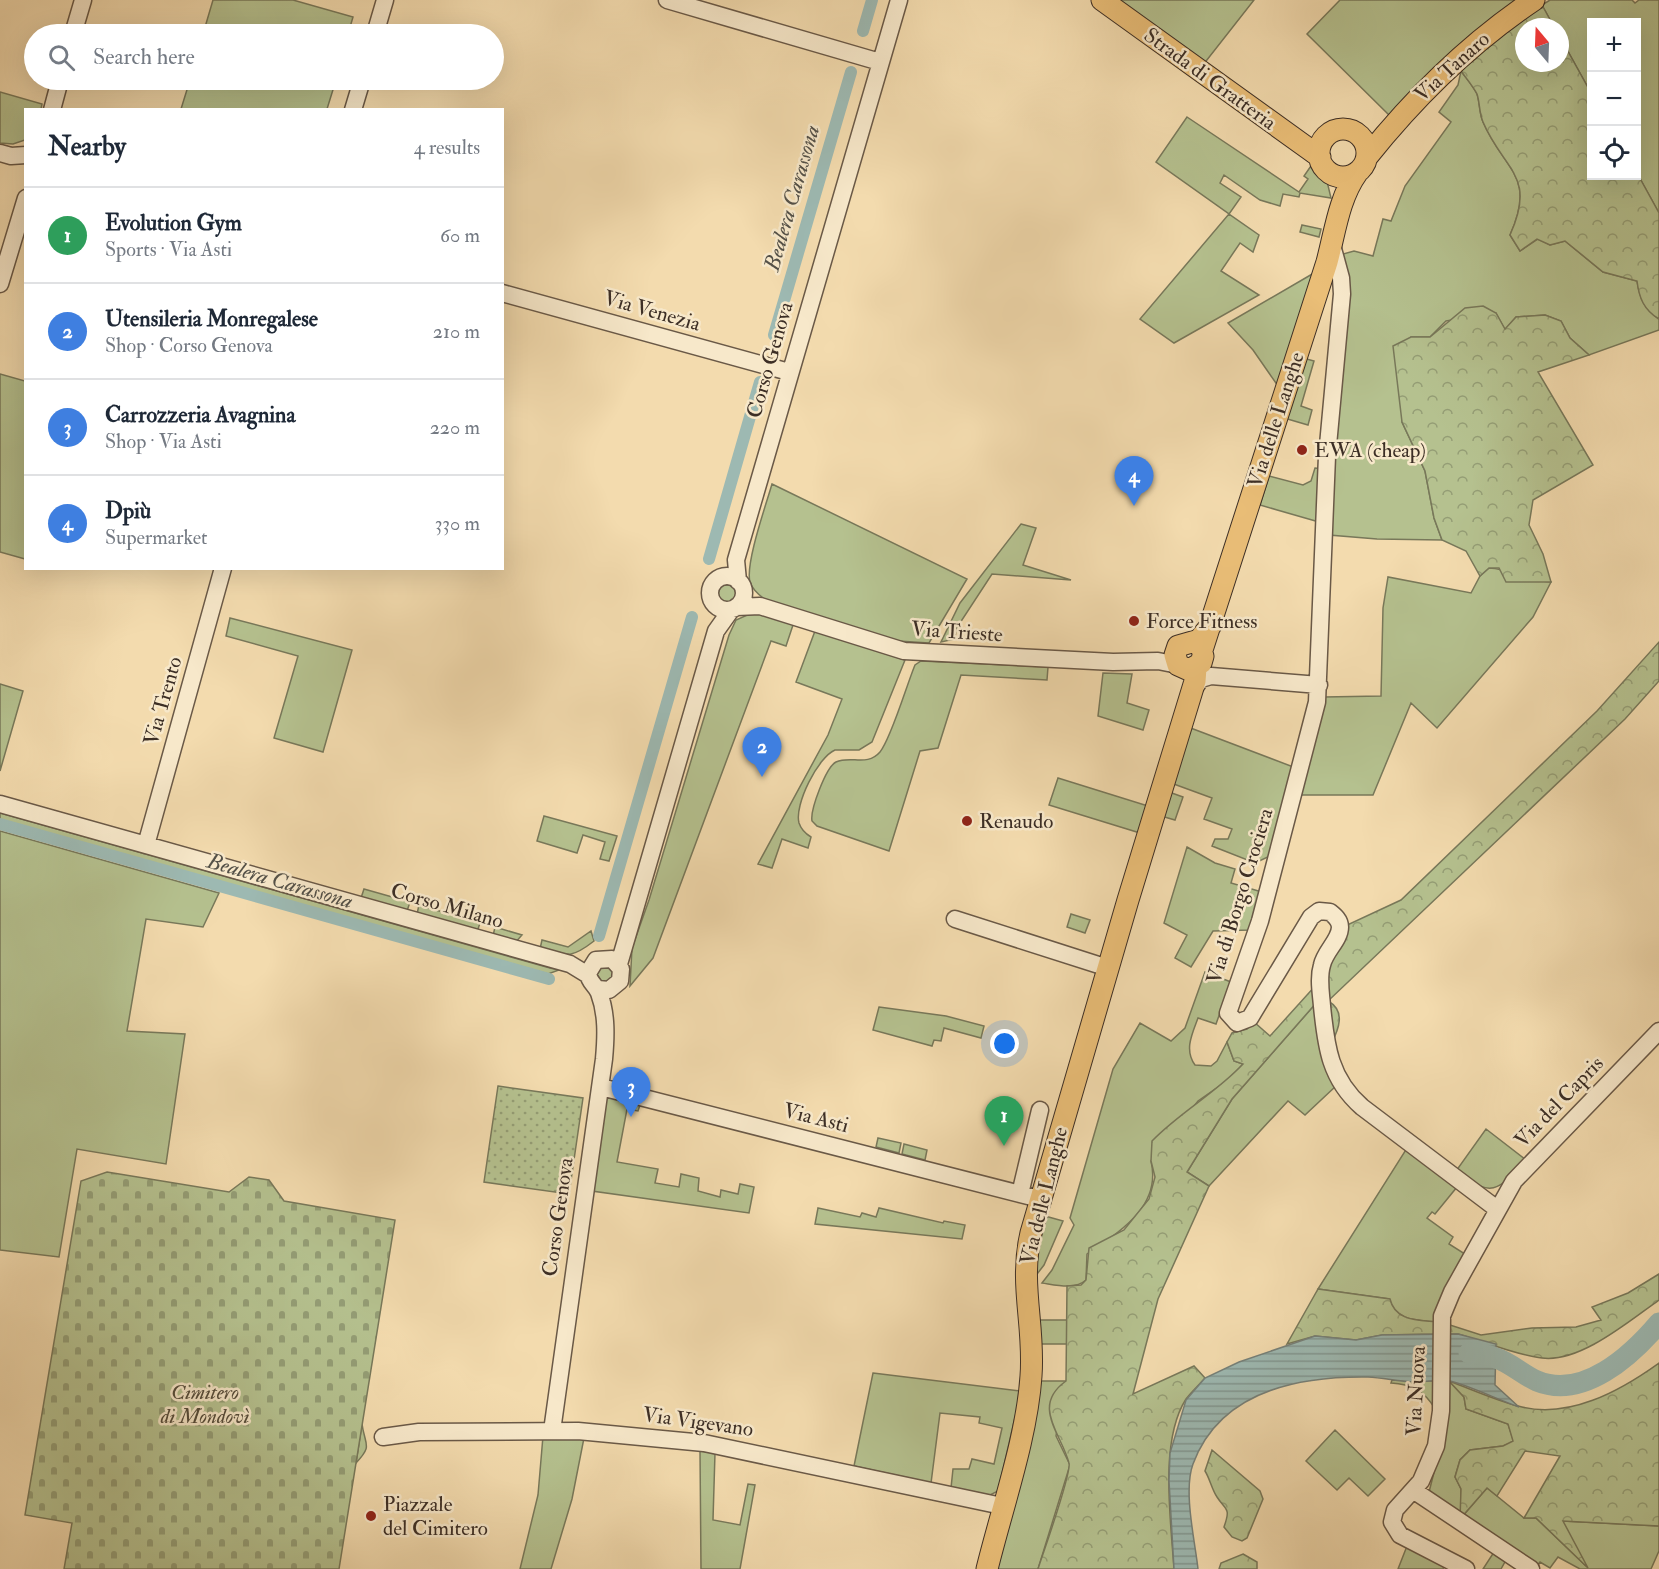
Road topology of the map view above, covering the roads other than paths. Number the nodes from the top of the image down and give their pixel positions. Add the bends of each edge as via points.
1 (83, 0) edge
2 (385, 0) edge
3 (668, 0) edge
4 (899, 0) edge
5 (1102, 0) edge
6 (1534, 0) edge
7 (77, 24) edge
8 (378, 24) edge
9 (880, 62) junction
10 (57, 90) edge
11 (359, 90) edge
12 (53, 108) edge
13 (354, 108) edge
14 (1400, 116) junction
15 (1357, 133) junction
16 (1325, 157) junction
17 (1362, 165) junction
18 (24, 205) edge
19 (1339, 215) junction
20 (1332, 245) junction
21 (0, 284) edge
22 (504, 294) edge
23 (789, 372) junction
24 (223, 570) edge
25 (734, 582) junction
26 (713, 603) junction
27 (760, 606) junction
28 (734, 609) junction
29 (716, 631) junction
30 (1186, 664) junction
31 (1319, 685) junction
32 (0, 804) edge
33 (146, 845) junction
34 (955, 919) dead end
35 (1108, 968) junction
36 (603, 973) junction
37 (1659, 1031) edge
38 (601, 1087) junction
39 (1040, 1110) dead end
40 (1030, 1196) junction
41 (1497, 1209) junction
42 (552, 1431) junction
43 (383, 1437) dead end
44 (1413, 1491) junction
45 (1002, 1506) junction
46 (987, 1569) edge
47 (1466, 1569) edge
48 (1531, 1569) edge

1 - 7 street
2 - 8 street
3 - 9 street
4 - 9 street, Corso Genova
5 - 16 main road, Strada di Gratteria
6 - 14 main road, Via Tanaro via 1478,42
9 - 23 street, Corso Genova
10 - 12 street
11 - 13 street
14 - 15 main road, Via Tanaro via 1383,126
14 - 17 main road, Via Tanaro
15 - 16 main road via 1339,129
15 - 17 main road via 1364,139
16 - 17 main road via 1348,176
16 - 19 main road, Via delle Langhe via 1339,191
17 - 19 main road, Via delle Langhe
18 - 21 street
19 - 20 main road, Via delle Langhe
20 - 30 main road, Via delle Langhe via 1211,625
20 - 31 street, Via di Borgo Crociera via 1342,294 1327,456
22 - 23 street, Via Venezia
23 - 25 street, Corso Genova via 736,560
24 - 33 street, Via Trento
25 - 26 street, Corso Genova via 711,588
25 - 27 street, Via Trieste
25 - 28 street, Corso Genova via 742,600
26 - 28 street via 720,609
26 - 29 street, Corso Genova
27 - 28 street, Via Trieste
27 - 30 street, Via Trieste via 904,651
28 - 29 street, Corso Genova
29 - 36 street, Corso Genova via 623,942
30 - 31 street via 1201,679 1211,676
30 - 35 main road, Via delle Langhe
31 - 41 street, Via di Borgo Crociera via 1304,759 1263,910 1228,1013 1237,1023 1250,1018 1311,917 1319,911 1330,912 1338,920 1340,930 1324,957 1320,979 1326,1048 1335,1073 1362,1107
32 - 33 street, Corso Milano
33 - 36 street, Corso Milano
34 - 35 street
35 - 40 main road, Via delle Langhe
36 - 38 street, Corso Genova via 606,1000
37 - 41 street, Via del Capris via 1514,1181
38 - 40 street, Via Asti
38 - 42 street, Corso Genova
39 - 40 street
40 - 45 main road, Via delle Langhe via 1024,1271 1031,1377
41 - 44 street, Via Nuova via 1447,1303 1441,1330 1442,1383 1436,1446
42 - 43 street, Via Vigevano via 419,1432
42 - 45 street, Via Vigevano via 616,1433 714,1445
44 - 47 street, Via Nuova via 1393,1515 1396,1532
44 - 48 street
45 - 46 main road, Via delle Langhe

